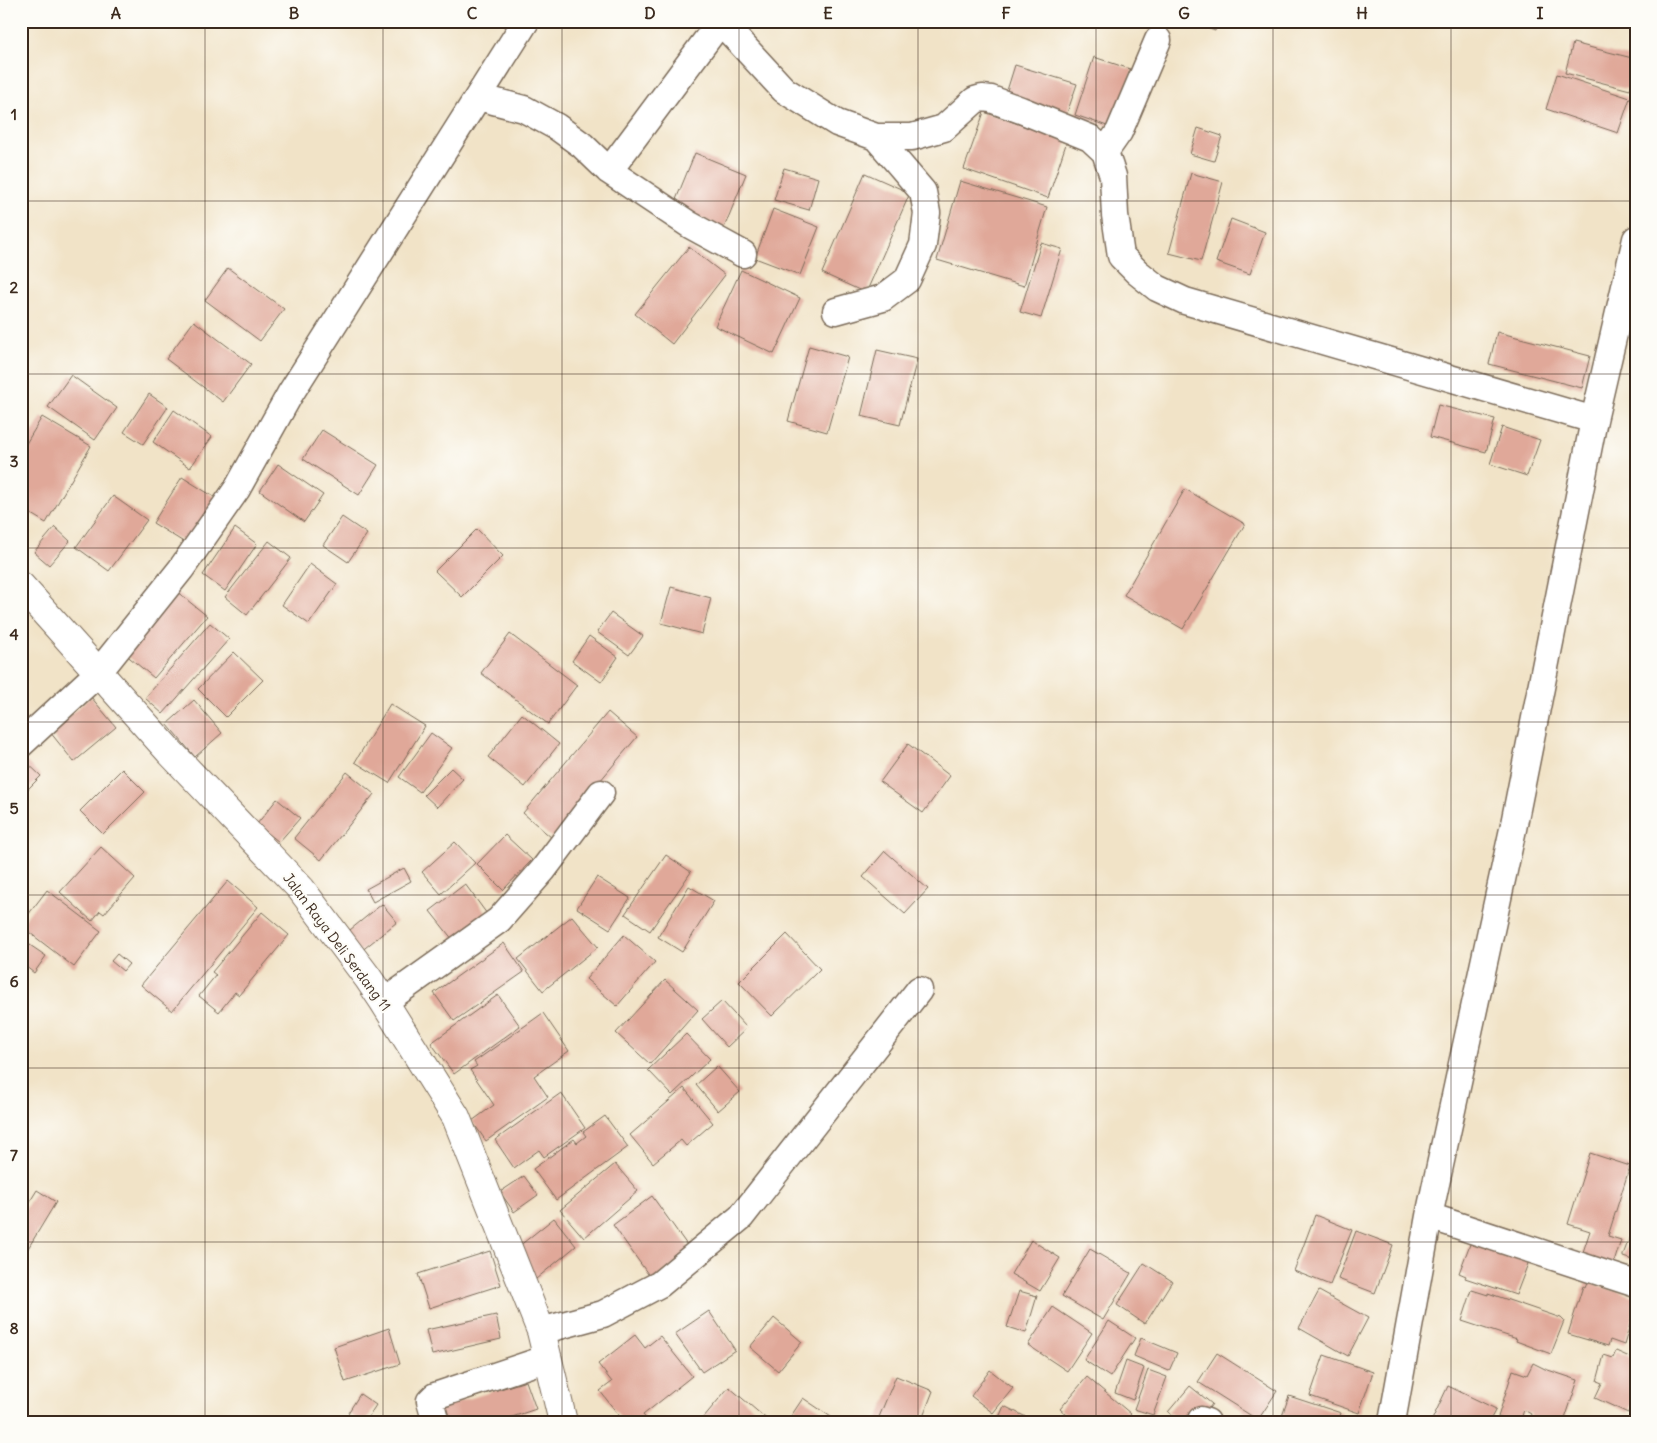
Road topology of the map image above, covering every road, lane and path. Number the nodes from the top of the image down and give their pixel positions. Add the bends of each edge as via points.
1 (526, 21) edge
2 (720, 22) edge
3 (1158, 40) dead end
4 (478, 97) junction
5 (876, 138) junction
6 (1105, 152) junction
7 (609, 171) junction
8 (1636, 239) edge
9 (743, 254) dead end
10 (836, 311) dead end
11 (1594, 420) junction
12 (21, 586) edge
13 (98, 673) junction
14 (21, 744) edge
15 (601, 793) dead end
16 (920, 990) dead end
17 (384, 1002) junction
18 (1429, 1216) junction
19 (1636, 1284) edge
20 (541, 1331) junction
21 (548, 1358) junction
22 (436, 1422) edge
23 (563, 1422) edge
24 (1392, 1422) edge

1 - 4 street
2 - 5 street via 784,90 837,123
2 - 7 street
3 - 6 street via 1119,132
4 - 7 street via 524,109 557,127
4 - 13 street via 290,394 237,489 181,569
5 - 6 street via 912,137 944,128 975,100 982,98 1090,138
5 - 10 street via 923,192 927,213 923,246 907,280 882,298
6 - 11 street via 1113,176 1121,256 1158,288 1185,301
7 - 9 street via 690,225
8 - 11 street
11 - 18 street via 1513,829
12 - 13 street, Jalan Raya Deli Serdang 11
13 - 14 street
13 - 17 street, Jalan Raya Deli Serdang 11 via 301,890
15 - 17 street via 543,870 499,920
16 - 20 street via 741,1217 660,1284 603,1314
17 - 20 street, Jalan Raya Deli Serdang 11 via 456,1117
18 - 19 street
18 - 24 street
20 - 21 street, Jalan Raya Deli Serdang 11
21 - 22 street via 435,1396 430,1401
21 - 23 street, Jalan Raya Deli Serdang 11

